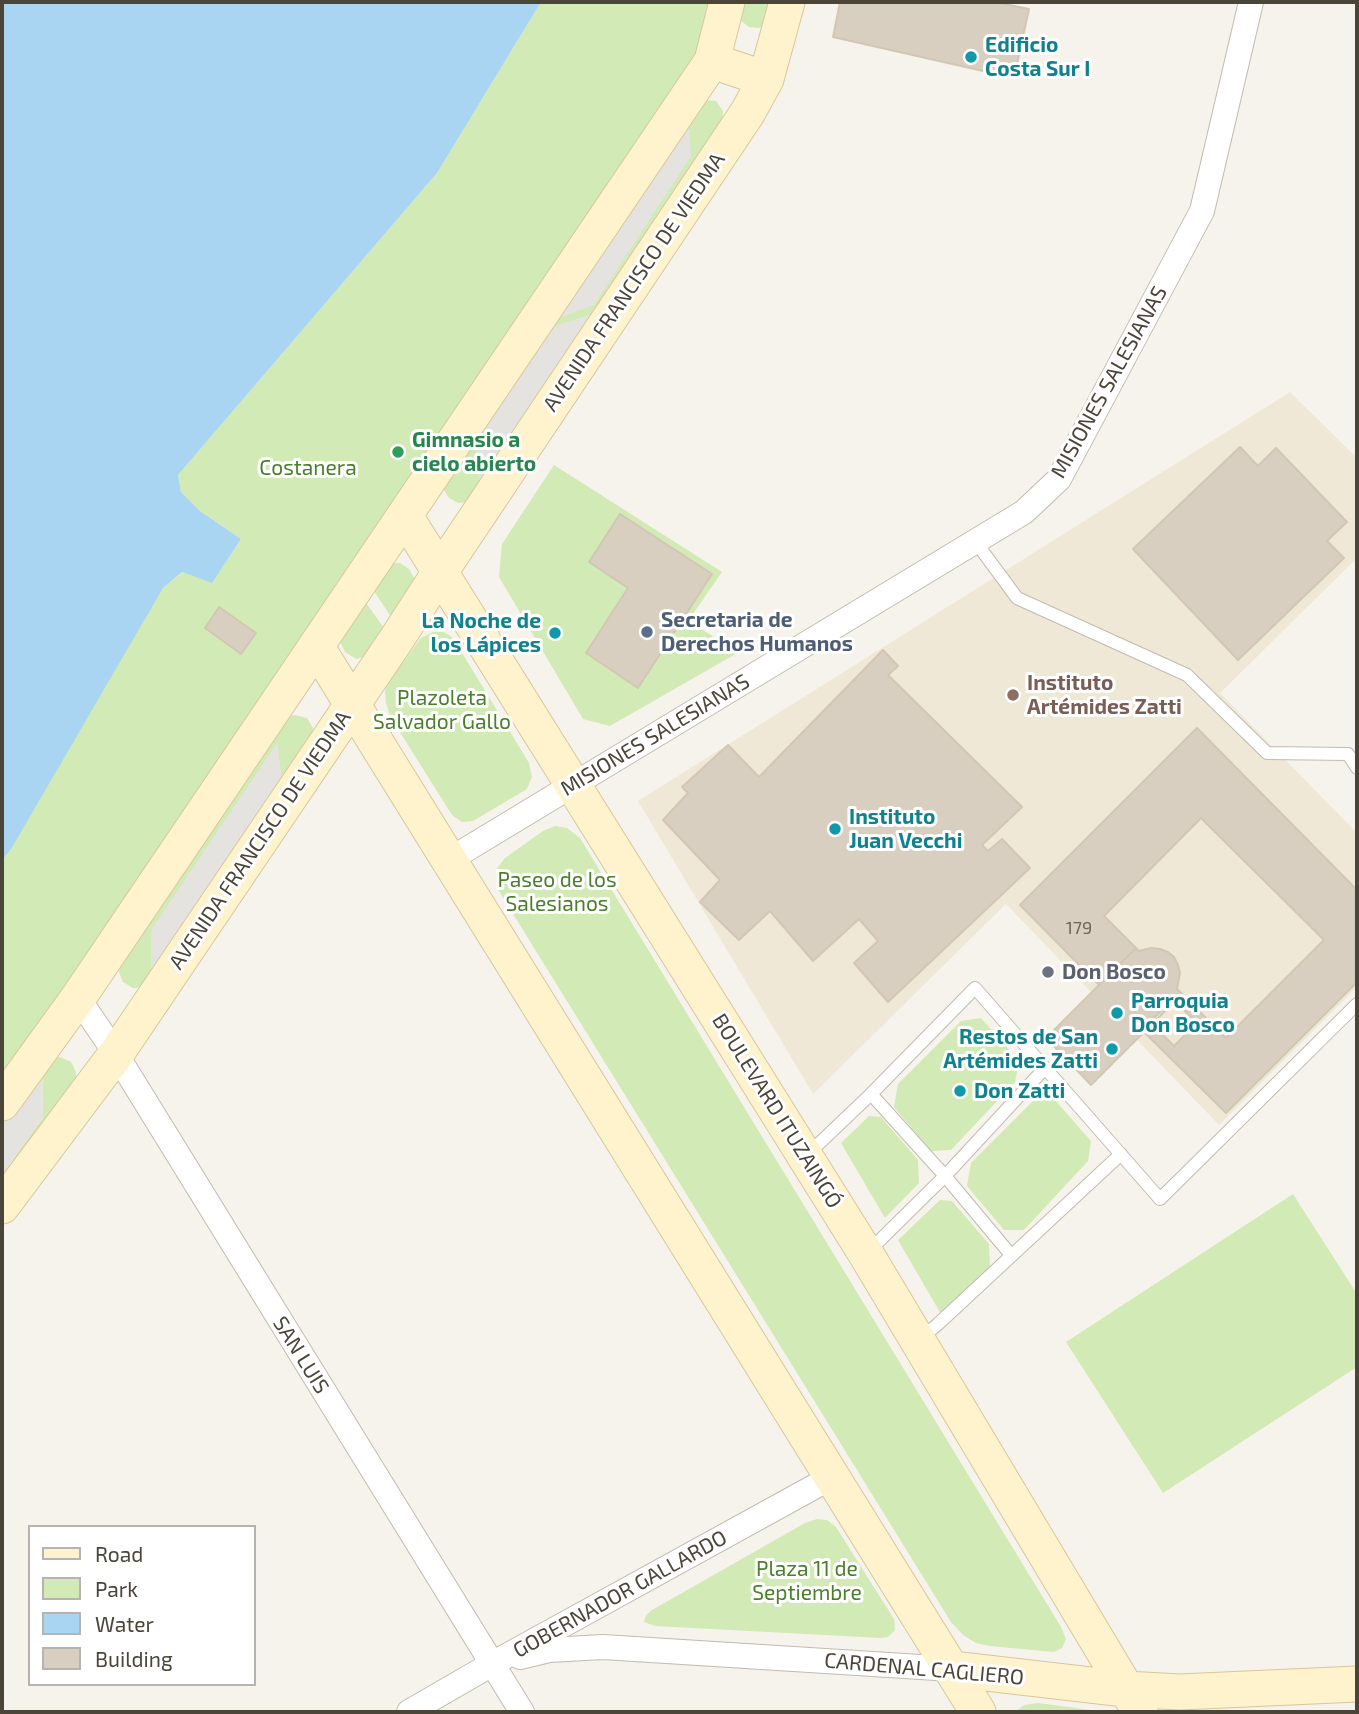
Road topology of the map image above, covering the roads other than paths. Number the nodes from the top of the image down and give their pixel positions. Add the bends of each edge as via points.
1 (727, 2) edge
2 (787, 2) edge
3 (1251, 2) edge
4 (712, 61) junction
5 (766, 79) junction
6 (405, 516) junction
7 (975, 541) junction
8 (440, 572) junction
9 (316, 646) junction
10 (353, 704) junction
11 (1357, 768) edge
12 (573, 784) junction
13 (449, 860) junction
14 (78, 998) junction
15 (1357, 1004) edge
16 (116, 1054) junction
17 (1045, 1068) junction
18 (871, 1094) junction
19 (2, 1103) edge
20 (1121, 1154) junction
21 (806, 1157) junction
22 (945, 1176) junction
23 (2, 1206) edge
24 (866, 1254) junction
25 (1011, 1255) junction
26 (918, 1340) junction
27 (832, 1478) junction
28 (492, 1664) junction
29 (952, 1669) junction
30 (1357, 1684) edge
31 (1133, 1700) edge
32 (409, 1712) edge
33 (522, 1712) edge
34 (978, 1712) edge

1 - 4 main road
2 - 5 main road, AVENIDA FRANCISCO DE VIEDMA
3 - 7 street, MISIONES SALESIANAS via 1202,211 1059,479 1024,512
4 - 5 main road
4 - 6 main road
5 - 8 main road, AVENIDA FRANCISCO DE VIEDMA via 748,113
6 - 8 main road, BOULEVARD ITUZAINGÓ
6 - 9 main road
7 - 11 lane via 1017,598 1186,675 1267,752 1348,754
7 - 12 street, MISIONES SALESIANAS
8 - 10 main road, AVENIDA FRANCISCO DE VIEDMA
8 - 12 main road, BOULEVARD ITUZAINGÓ
9 - 10 main road
9 - 14 main road
10 - 13 main road
10 - 16 main road, AVENIDA FRANCISCO DE VIEDMA
12 - 13 street, MISIONES SALESIANAS
12 - 21 main road, BOULEVARD ITUZAINGÓ
13 - 27 main road
14 - 16 street, SAN LUIS
14 - 19 main road
15 - 20 lane via 1160,1199
16 - 23 main road, AVENIDA FRANCISCO DE VIEDMA
16 - 28 street, SAN LUIS
17 - 18 lane via 975,988
17 - 20 lane
17 - 22 lane
18 - 21 lane
18 - 22 lane
20 - 25 lane
21 - 24 main road, BOULEVARD ITUZAINGÓ
22 - 24 lane
22 - 25 lane
24 - 26 main road, BOULEVARD ITUZAINGÓ
25 - 26 lane
26 - 31 main road, BOULEVARD ITUZAINGÓ
27 - 28 street, GOBERNADOR GALLARDO
27 - 29 main road
28 - 29 street, CARDENAL CAGLIERO via 549,1650 603,1647
28 - 32 street, GOBERNADOR GALLARDO
28 - 33 street, SAN LUIS
29 - 31 main road, CARDENAL CAGLIERO
29 - 34 main road
30 - 31 main road, CARDENAL CAGLIERO via 1180,1692

